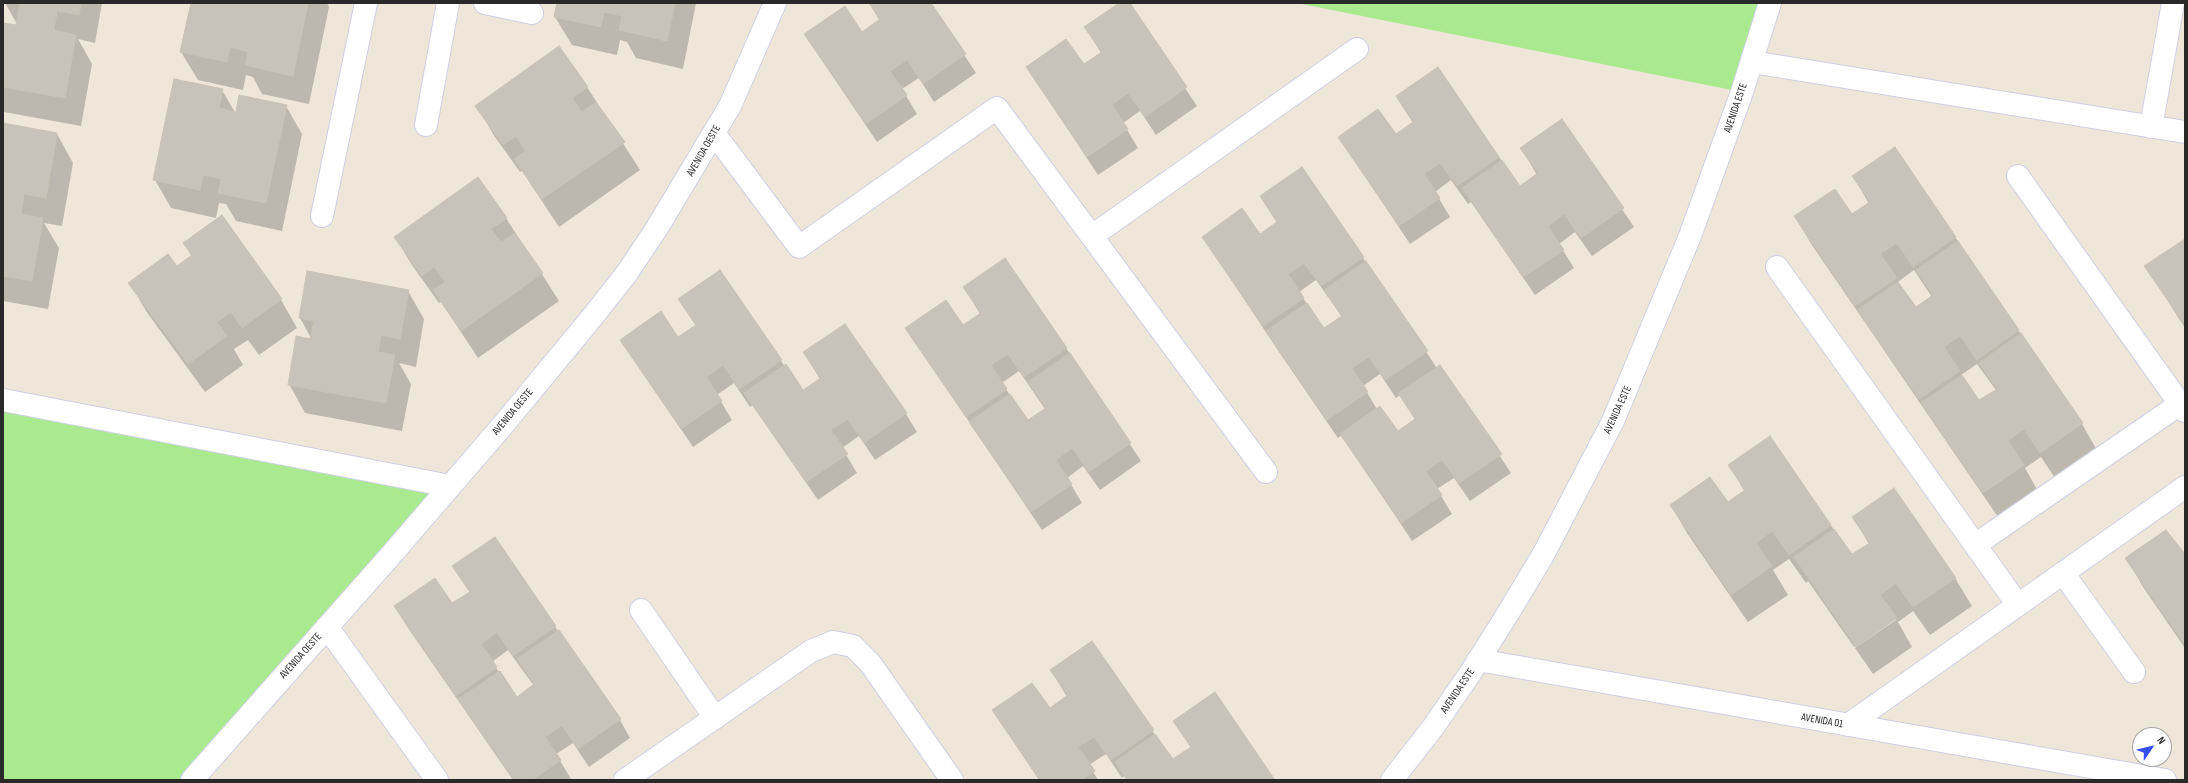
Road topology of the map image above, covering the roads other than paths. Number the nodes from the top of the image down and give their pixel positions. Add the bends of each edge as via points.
1 (366, 3) edge
2 (448, 3) edge
3 (485, 3) edge
4 (774, 3) edge
5 (1770, 3) edge
6 (2173, 3) edge
7 (532, 13) dead end
8 (1358, 49) dead end
9 (1752, 62) junction
10 (426, 125) dead end
11 (2151, 127) junction
12 (2185, 132) edge
13 (714, 133) junction
14 (2018, 176) dead end
15 (322, 216) dead end
16 (1092, 236) junction
17 (1777, 267) dead end
18 (3, 400) edge
19 (2182, 407) edge
20 (1266, 472) dead end
21 (450, 486) junction
22 (2185, 487) edge
23 (1975, 545) junction
24 (2063, 573) junction
25 (2018, 605) junction
26 (641, 610) dead end
27 (327, 627) junction
28 (1478, 660) junction
29 (2134, 672) dead end
30 (715, 718) junction
31 (1848, 725) junction
32 (192, 780) edge
33 (438, 780) edge
34 (625, 780) edge
35 (952, 780) edge
36 (1392, 780) edge
37 (2165, 780) edge

1 - 15 street
2 - 10 street
3 - 7 street
4 - 13 street, AVENIDA OESTE via 730,106
5 - 9 street, AVENIDA ESTE
6 - 11 street
8 - 16 street
9 - 11 street
9 - 28 street, AVENIDA ESTE via 1690,236 1613,421 1543,555
11 - 12 street
13 - 16 street via 799,247 997,108
13 - 21 street, AVENIDA OESTE via 658,228 627,273
14 - 19 street
16 - 20 street
17 - 23 street
18 - 21 street
19 - 23 street
21 - 27 street, AVENIDA OESTE
22 - 24 street
23 - 25 street
24 - 25 street
24 - 29 street
25 - 31 street
26 - 30 street
27 - 32 street, AVENIDA OESTE
27 - 33 street
28 - 31 street, AVENIDA 01
28 - 36 street, AVENIDA ESTE via 1434,726
30 - 34 street
30 - 35 street via 811,651 834,642 853,646 870,663
31 - 37 street, AVENIDA 01

